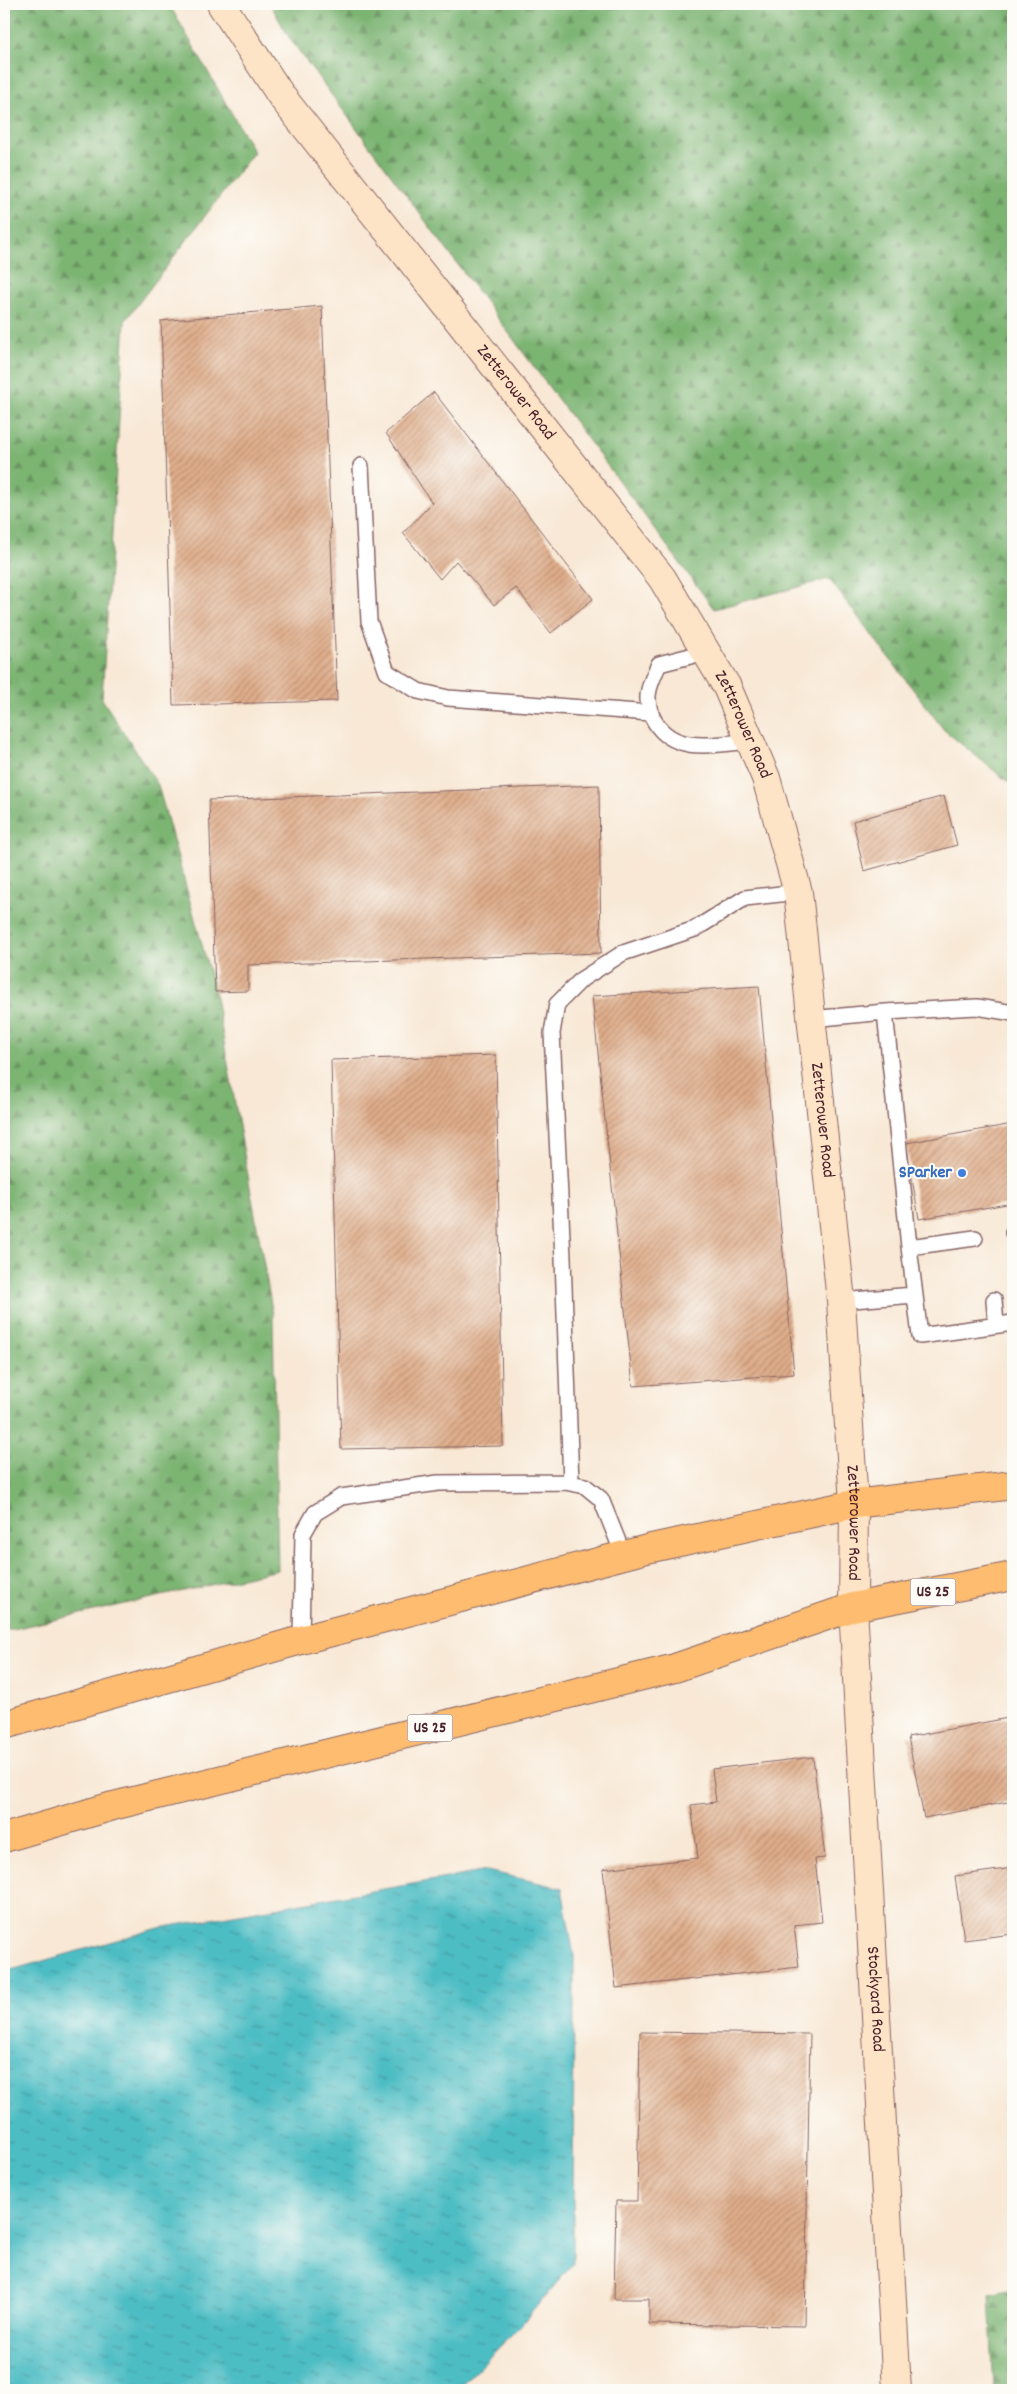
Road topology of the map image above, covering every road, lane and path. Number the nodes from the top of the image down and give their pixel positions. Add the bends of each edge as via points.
1 (221, 4) edge
2 (361, 466) dead end
3 (706, 652) junction
4 (650, 713) junction
5 (750, 741) junction
6 (798, 892) junction
7 (885, 1012) junction
8 (1013, 1013) edge
9 (811, 1019) junction
10 (975, 1238) dead end
11 (909, 1247) junction
12 (914, 1295) junction
13 (994, 1300) dead end
14 (841, 1302) junction
15 (1013, 1323) edge
16 (996, 1325) junction
17 (571, 1483) junction
18 (1013, 1485) edge
19 (854, 1504) junction
20 (623, 1554) junction
21 (1013, 1576) edge
22 (853, 1607) junction
23 (300, 1640) junction
24 (4, 1726) edge
25 (4, 1838) edge
26 (897, 2390) edge

1 - 3 street, Zetterower Road via 282,97 662,578
2 - 4 lane via 369,621 387,672 418,691 448,698
3 - 4 lane via 658,664 648,688
3 - 5 street, Zetterower Road via 727,687
4 - 5 lane via 662,732 679,743 704,746
5 - 6 street, Zetterower Road via 766,778
6 - 9 street, Zetterower Road
6 - 17 lane via 745,898 695,929 623,953 582,979 558,1004 552,1032
7 - 8 lane via 977,1007
7 - 9 lane
7 - 11 lane
9 - 14 street, Zetterower Road
10 - 11 lane
11 - 12 lane
12 - 14 lane
12 - 16 lane via 920,1336
13 - 16 lane
14 - 19 street, Zetterower Road
15 - 16 lane
17 - 20 lane via 585,1486 601,1500
17 - 23 lane via 438,1483 342,1497 321,1509 315,1513 303,1534
18 - 19 main road
19 - 20 main road
19 - 22 street, Zetterower Road
20 - 23 main road
21 - 22 main road, US 25
22 - 25 main road, US 25 via 674,1668 113,1806
22 - 26 street, Stockyard Road
23 - 24 main road

